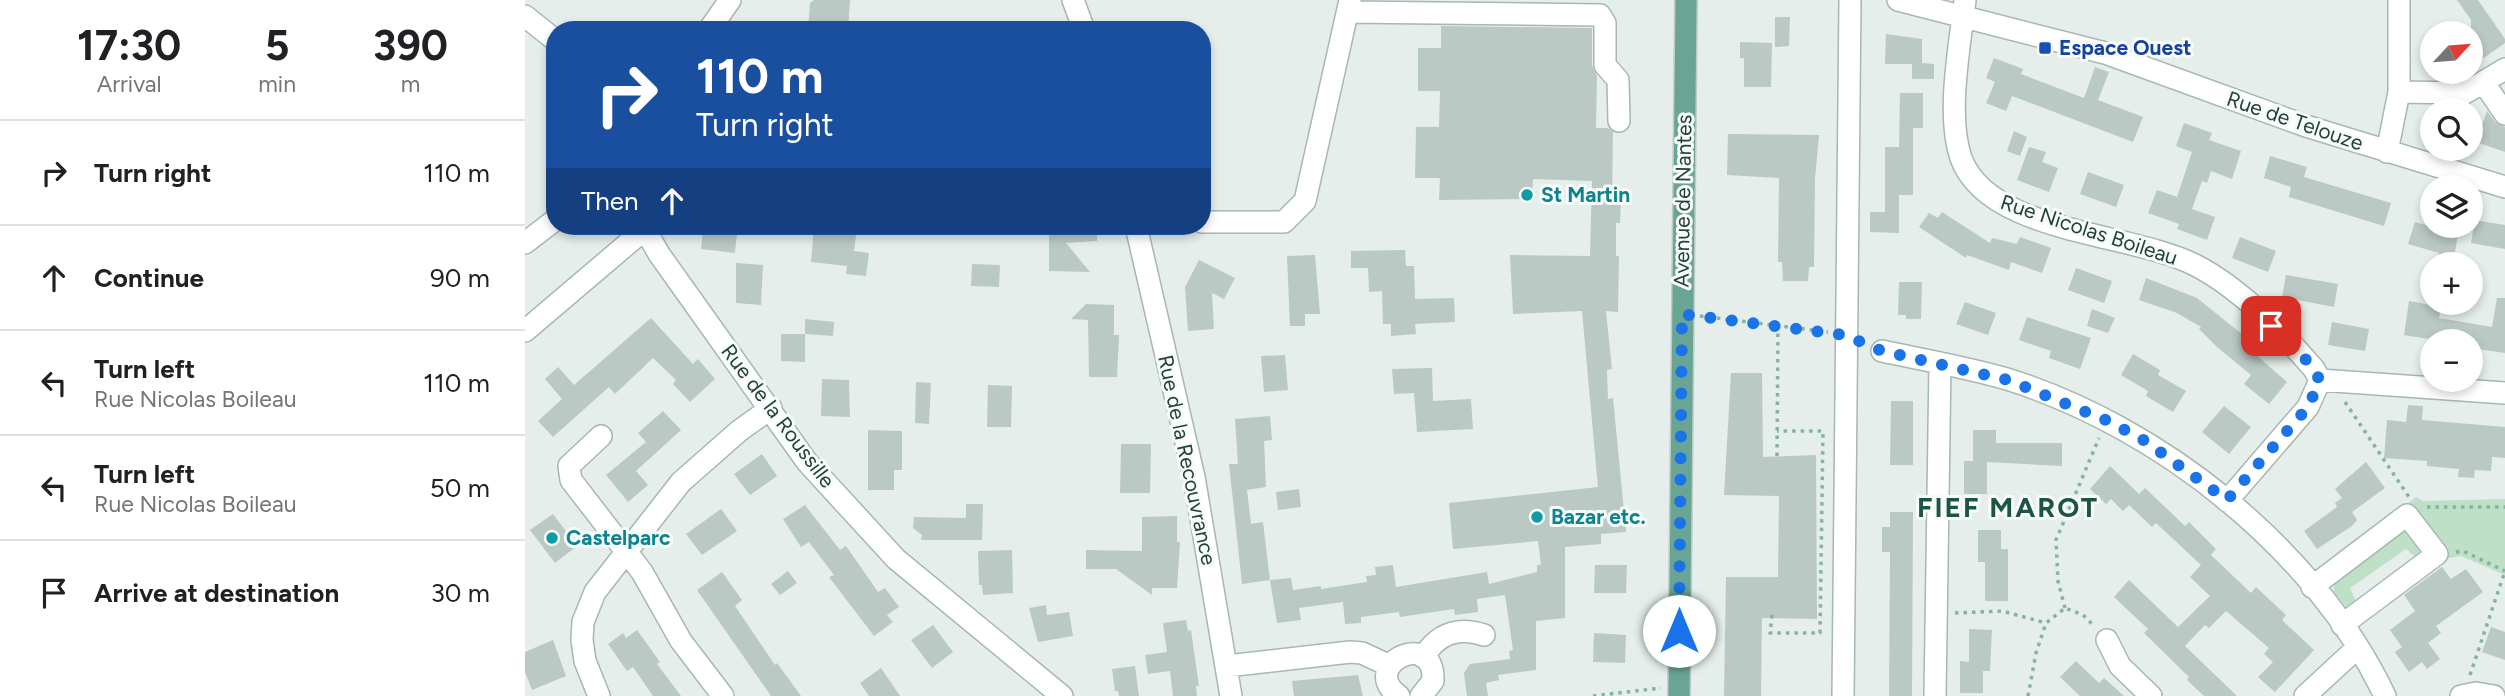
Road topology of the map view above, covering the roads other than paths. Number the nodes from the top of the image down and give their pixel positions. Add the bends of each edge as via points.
1 (730, 0) edge
2 (1073, 0) edge
3 (1686, 0) edge
4 (1850, 0) edge
5 (1898, 0) edge
6 (2399, 0) edge
7 (1349, 6) edge
8 (1962, 10) edge
9 (525, 16) edge
10 (715, 21) edge
11 (1081, 21) edge
12 (546, 33) edge
13 (2505, 68) edge
14 (2484, 83) junction
15 (2399, 92) junction
16 (2505, 114) edge
17 (1619, 121) dead end
18 (2387, 152) junction
19 (2505, 187) edge
20 (1211, 222) edge
21 (546, 227) edge
22 (636, 235) edge
23 (648, 235) edge
24 (1138, 235) edge
25 (525, 243) edge
26 (525, 331) edge
27 (1882, 351) dead end
28 (1940, 364) junction
29 (2320, 380) junction
30 (2505, 393) edge
31 (771, 408) junction
32 (601, 436) dead end
33 (2227, 500) junction
34 (626, 553) junction
35 (2312, 587) junction
36 (2342, 625) junction
37 (1484, 635) dead end
38 (2107, 640) road end
39 (2357, 648) junction
40 (1423, 657) junction
41 (1227, 666) junction
42 (1390, 666) junction
43 (1679, 691) edge
44 (1426, 695) edge
45 (2463, 695) edge
46 (599, 696) edge
47 (723, 696) edge
48 (1062, 696) edge
49 (1231, 696) edge
50 (1399, 696) edge
51 (1843, 696) edge
52 (1935, 696) edge
53 (2151, 696) edge
54 (2305, 696) edge
55 (2385, 696) edge
56 (2494, 696) edge

1 - 10 street
2 - 11 street
3 - 43 main road, Avenue de Nantes
4 - 51 street
5 - 8 street, Rue de Telouze
6 - 15 street
7 - 17 street via 1600,15 1605,23 1605,65 1618,80
7 - 20 street via 1305,201 1284,222
8 - 18 street, Rue de Telouze via 2065,35 2087,48
8 - 29 street, Rue Nicolas Boileau via 1956,140 1969,175 1986,195 2012,210 2155,251 2211,274 2304,357
9 - 12 street
13 - 14 street
14 - 15 street via 2458,94
14 - 16 street
15 - 18 street
18 - 19 street, Rue de Telouze
21 - 25 street
22 - 26 street
23 - 31 street, Rue de la Roussille
24 - 41 street, Rue de la Recouvrance via 1194,477
27 - 28 street
28 - 33 street via 2008,380 2108,421 2142,439
28 - 52 street
29 - 30 street
29 - 33 street via 2308,407
31 - 34 street via 681,482
31 - 48 street, Rue de la Roussille via 807,462 896,559
32 - 34 street via 574,460 569,473
33 - 35 street
34 - 46 street via 595,592 583,622 585,661
34 - 47 street via 656,594 690,655
35 - 36 street
35 - 36 street via 2407,515 2437,554
36 - 39 street
37 - 40 street via 1470,630 1448,633
38 - 53 street via 2120,666
39 - 54 street
39 - 55 street
40 - 42 street via 1408,653
40 - 44 street via 1433,674
41 - 42 street via 1350,652
41 - 49 street, Rue de la Recouvrance
42 - 50 street via 1390,686
45 - 56 street

